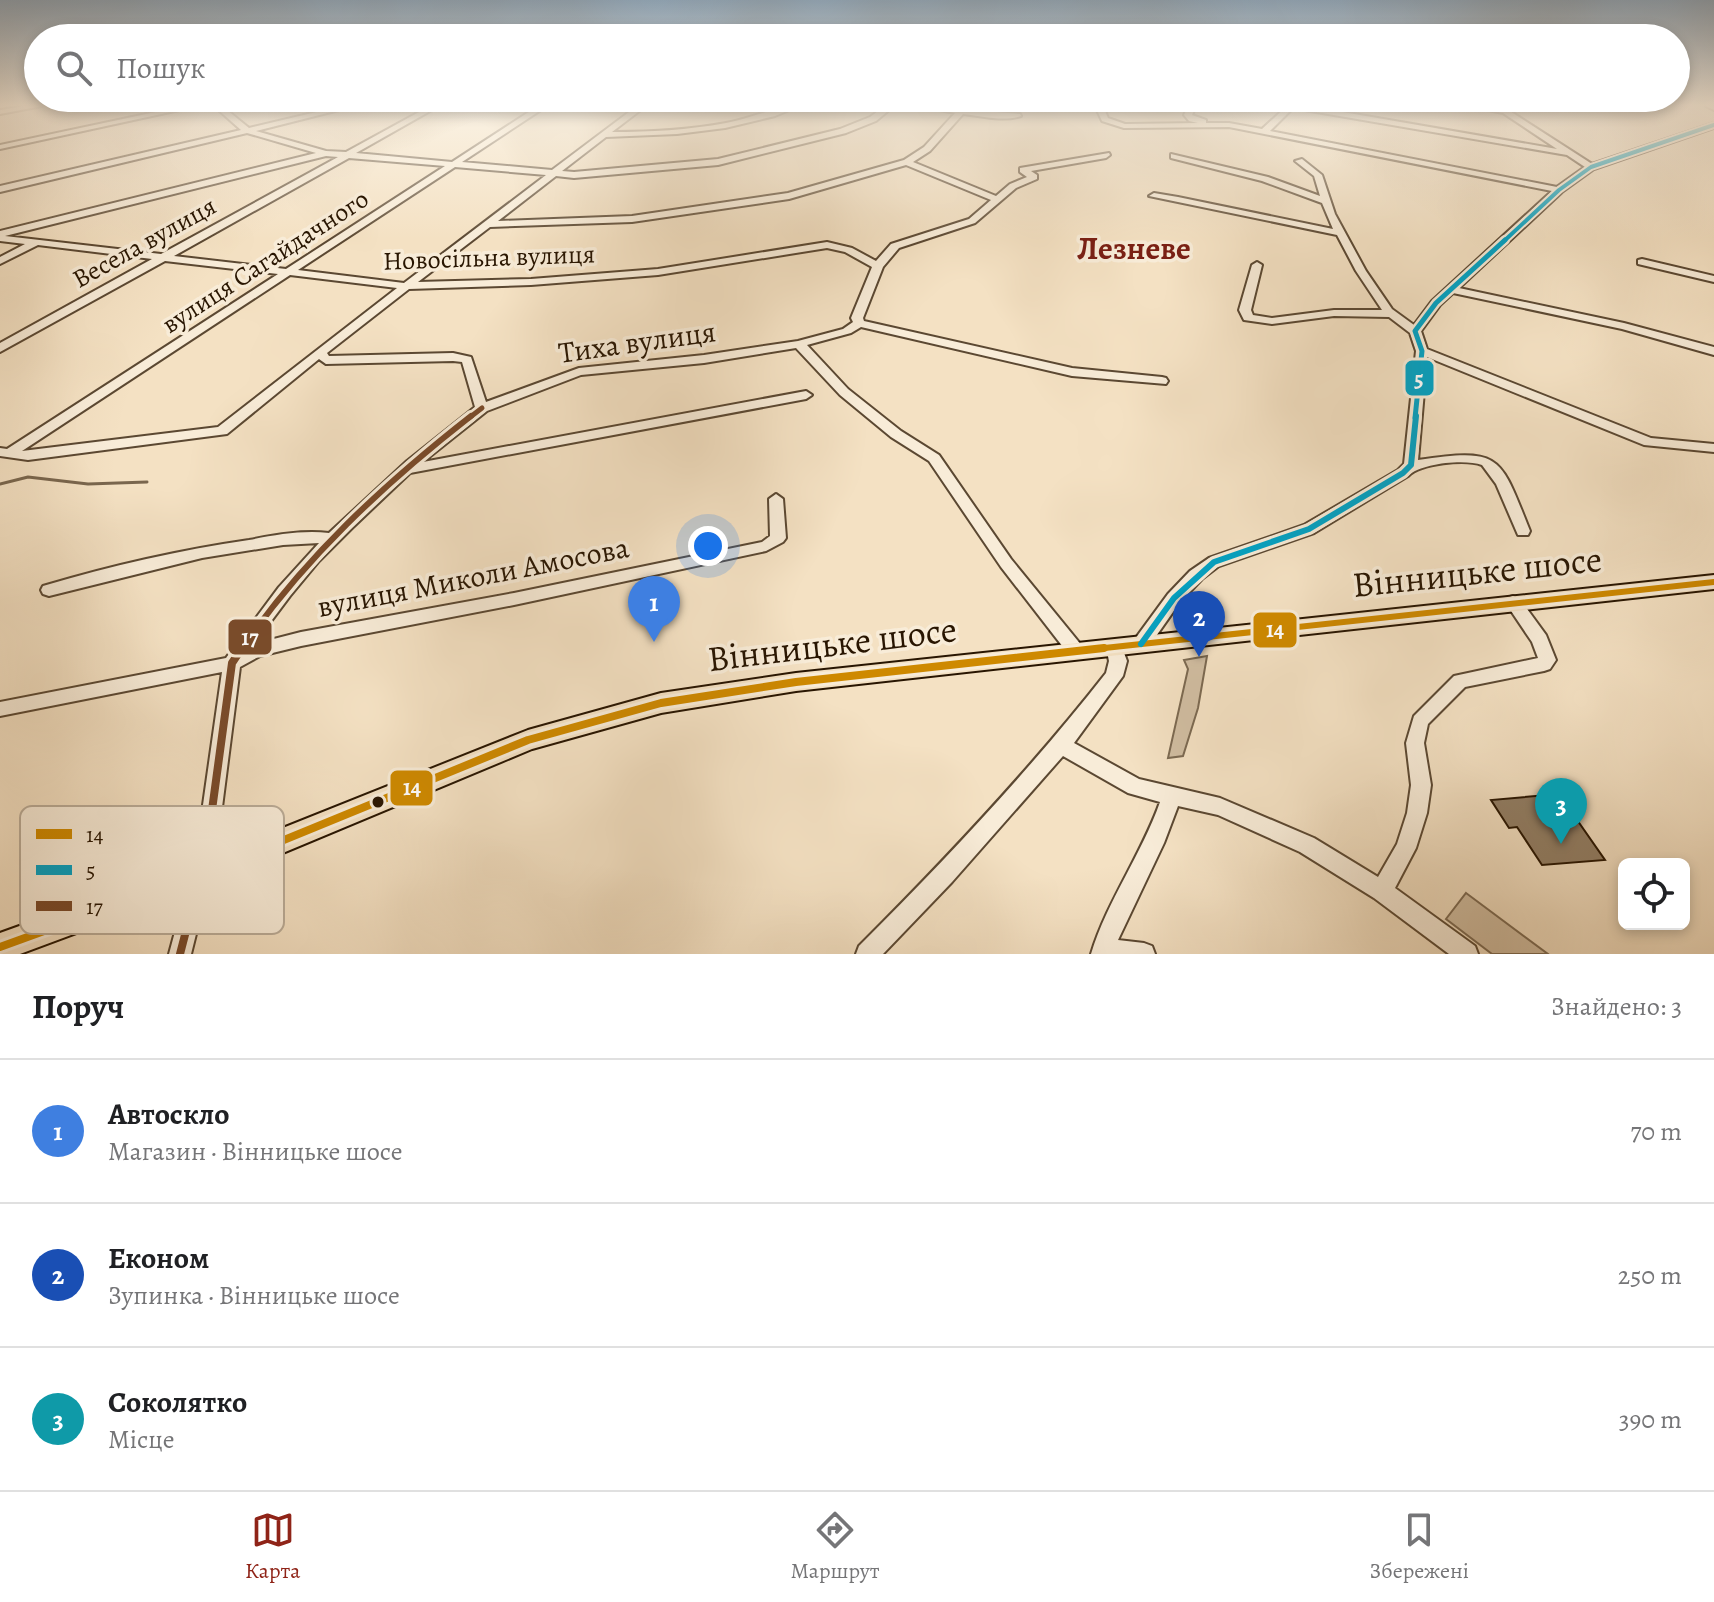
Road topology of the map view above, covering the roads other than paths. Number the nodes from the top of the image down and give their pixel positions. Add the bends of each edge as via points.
1 (165, 151) edge
2 (317, 151) edge
3 (351, 151) edge
4 (475, 151) edge
5 (583, 151) edge
6 (764, 151) edge
7 (925, 151) edge
8 (1362, 151) edge
9 (1553, 151) edge
10 (1563, 151) edge
11 (1639, 151) edge
12 (326, 153) junction
13 (346, 153) junction
14 (1567, 153) junction
15 (1106, 155) dead end
16 (1174, 156) dead end
17 (1299, 161) dead end
18 (907, 162) junction
19 (454, 164) junction
20 (1591, 167) junction
21 (551, 174) junction
22 (0, 189) edge
23 (1559, 190) junction
24 (1154, 196) dead end
25 (998, 200) junction
26 (1326, 201) junction
27 (487, 224) junction
28 (1341, 233) junction
29 (0, 236) edge
30 (37, 243) junction
31 (160, 258) junction
32 (0, 261) edge
33 (1642, 262) dead end
34 (1257, 265) dead end
35 (878, 266) junction
36 (286, 273) junction
37 (1714, 279) edge
38 (405, 286) junction
39 (1451, 289) junction
40 (1392, 314) junction
41 (859, 323) junction
42 (1415, 331) junction
43 (799, 344) junction
44 (0, 348) edge
45 (1422, 351) junction
46 (1714, 351) edge
47 (320, 352) junction
48 (1162, 381) dead end
49 (806, 395) dead end
50 (482, 408) junction
51 (1714, 448) edge
52 (5, 453) edge
53 (1411, 465) junction
54 (408, 469) junction
55 (776, 499) dead end
56 (1523, 531) dead end
57 (333, 539) junction
58 (1714, 582) edge
59 (49, 590) dead end
60 (1513, 602) junction
61 (1141, 644) junction
62 (1114, 647) junction
63 (1076, 651) junction
64 (232, 663) junction
65 (0, 709) edge
66 (1061, 745) junction
67 (1172, 795) junction
68 (211, 806) edge
69 (284, 840) edge
70 (1382, 891) junction
71 (36, 934) edge
72 (185, 934) edge
73 (0, 947) edge
74 (1102, 952) edge
75 (180, 954) edge
76 (867, 954) edge
77 (1144, 954) edge
78 (1467, 954) edge

1 - 22 street
2 - 12 street
3 - 13 street, Весела вулиця
4 - 19 street, вулиця Сагайдачного
5 - 21 street
6 - 21 street via 637,172
7 - 18 street
8 - 23 street
9 - 14 street
10 - 14 street
11 - 20 street
12 - 13 street
12 - 29 street
13 - 19 street
13 - 31 street, Весела вулиця
14 - 20 street
15 - 25 street via 1023,170 1034,177
16 - 26 street
17 - 26 street via 1318,175
18 - 25 street
18 - 27 street via 789,196 702,211
19 - 21 street
19 - 36 street, вулиця Сагайдачного
20 - 23 street
21 - 27 street
23 - 39 street
24 - 28 street
25 - 35 street via 972,221 895,246
26 - 28 street
27 - 38 street
28 - 40 street
29 - 30 street, Новосільна вулиця
30 - 31 street, Новосільна вулиця
30 - 32 street
31 - 36 street, Новосільна вулиця
31 - 44 street, Весела вулиця
33 - 37 street
34 - 40 street via 1245,310 1248,318
35 - 38 street, Новосільна вулиця via 854,250 827,245 658,272
35 - 41 street
36 - 38 street, Новосільна вулиця
36 - 52 street, вулиця Сагайдачного
38 - 47 street
39 - 42 street
39 - 46 street
40 - 42 street
41 - 43 street, Тиха вулиця
41 - 48 street via 1072,372
42 - 45 street
43 - 50 street, Тиха вулиця via 579,372
43 - 63 street via 844,392 934,458 1006,563
45 - 51 street via 1649,442
45 - 53 street
47 - 50 street via 326,360 467,360
47 - 52 street via 222,431 44,454
49 - 54 street
50 - 54 street, Тиха вулиця
53 - 56 street via 1486,459 1496,469
53 - 61 street via 1309,529 1214,562 1174,598
54 - 57 street, Тиха вулиця
55 - 64 street, вулиця Миколи Амосова via 778,538 766,546 301,639 256,650
57 - 59 street via 296,537 229,547
57 - 64 street, Тиха вулиця via 299,574
58 - 60 main road, Вінницьке шосе
60 - 61 main road, Вінницьке шосе
60 - 70 street via 1540,640 1547,660 1460,681 1420,721 1415,743 1421,785 1417,813 1406,848
61 - 62 main road, Вінницьке шосе
62 - 63 main road, Вінницьке шосе
62 - 66 street via 1114,676
63 - 69 main road, Вінницьке шосе via 782,684 636,709 528,740
64 - 65 street, вулиця Миколи Амосова
64 - 68 street
66 - 67 street via 1135,787
66 - 76 street
67 - 70 street via 1220,807 1307,845
67 - 74 street via 1158,840 1133,879
70 - 78 street
71 - 73 main road, Вінницьке шосе
72 - 75 street
74 - 77 street

